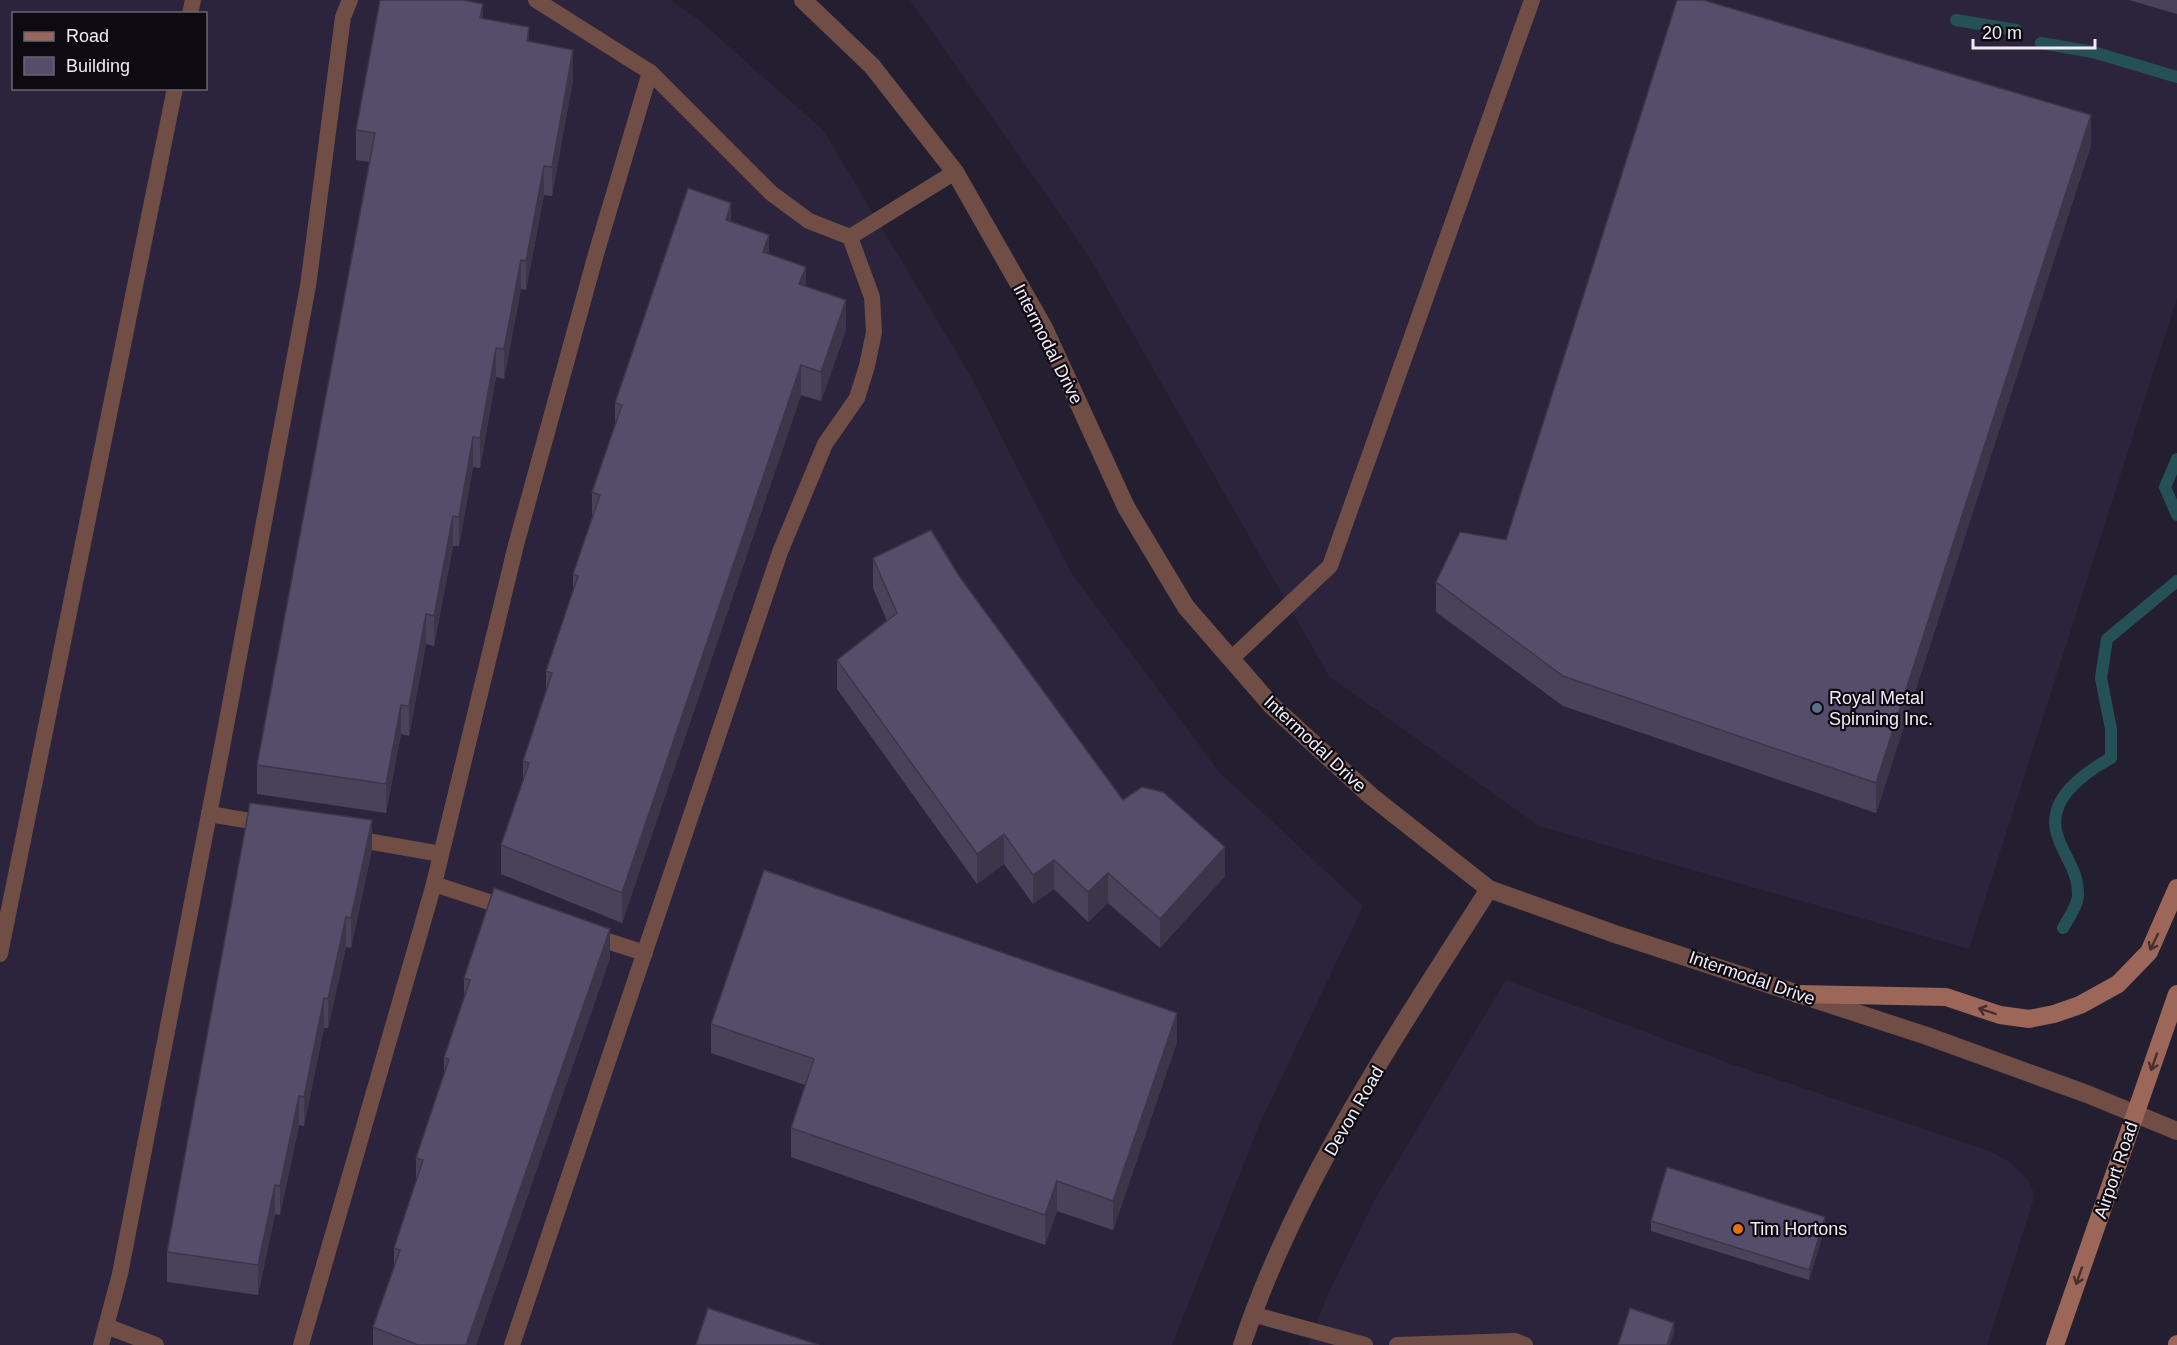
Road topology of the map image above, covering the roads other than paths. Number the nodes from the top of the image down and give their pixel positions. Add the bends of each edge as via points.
1 (350, 0) edge
2 (536, 0) edge
3 (803, 0) edge
4 (1532, 0) edge
5 (650, 72) junction
6 (175, 90) edge
7 (955, 172) junction
8 (850, 237) junction
9 (1231, 659) junction
10 (209, 813) junction
11 (290, 828) edge
12 (336, 836) edge
13 (441, 854) junction
14 (434, 884) junction
15 (2177, 888) edge
16 (1489, 889) junction
17 (523, 913) edge
18 (567, 928) edge
19 (645, 953) junction
20 (0, 954) edge
21 (1797, 994) junction
22 (2177, 994) edge
23 (2136, 1114) junction
24 (2177, 1131) edge
25 (1252, 1314) junction
26 (106, 1326) junction
27 (101, 1345) edge
28 (156, 1345) edge
29 (302, 1345) edge
30 (512, 1345) edge
31 (1242, 1345) edge
32 (1365, 1345) edge
33 (1397, 1345) edge
34 (1525, 1345) edge
35 (2055, 1345) edge

1 - 10 lane via 343,17 308,286
2 - 5 lane
3 - 7 street, Intermodal Drive via 872,66
4 - 9 lane via 1330,566
5 - 8 lane via 771,193 809,221
5 - 13 lane via 516,545
6 - 20 lane
7 - 8 lane
7 - 9 street, Intermodal Drive via 1044,328 1126,507 1186,607
8 - 19 lane via 872,297 874,332 867,366 857,398 825,444 780,552
9 - 16 street, Intermodal Drive via 1272,706 1371,796
10 - 11 lane
10 - 26 lane via 120,1274
12 - 13 lane
13 - 14 lane
14 - 17 lane
14 - 29 lane
15 -> 21 main road via 2149,951 2118,984 2054,1014 2029,1019 2009,1016 1946,997
16 - 21 street, Intermodal Drive
16 - 25 street, Devon Road via 1343,1129 1291,1225
18 - 19 lane
19 - 30 lane
21 - 23 street, Intermodal Drive via 1927,1036
22 -> 23 main road, Airport Road
23 - 24 street, Intermodal Drive
23 -> 35 main road, Airport Road
25 - 31 street, Devon Road
25 - 32 lane
26 - 27 lane
26 - 28 lane
33 - 34 lane via 1515,1341

